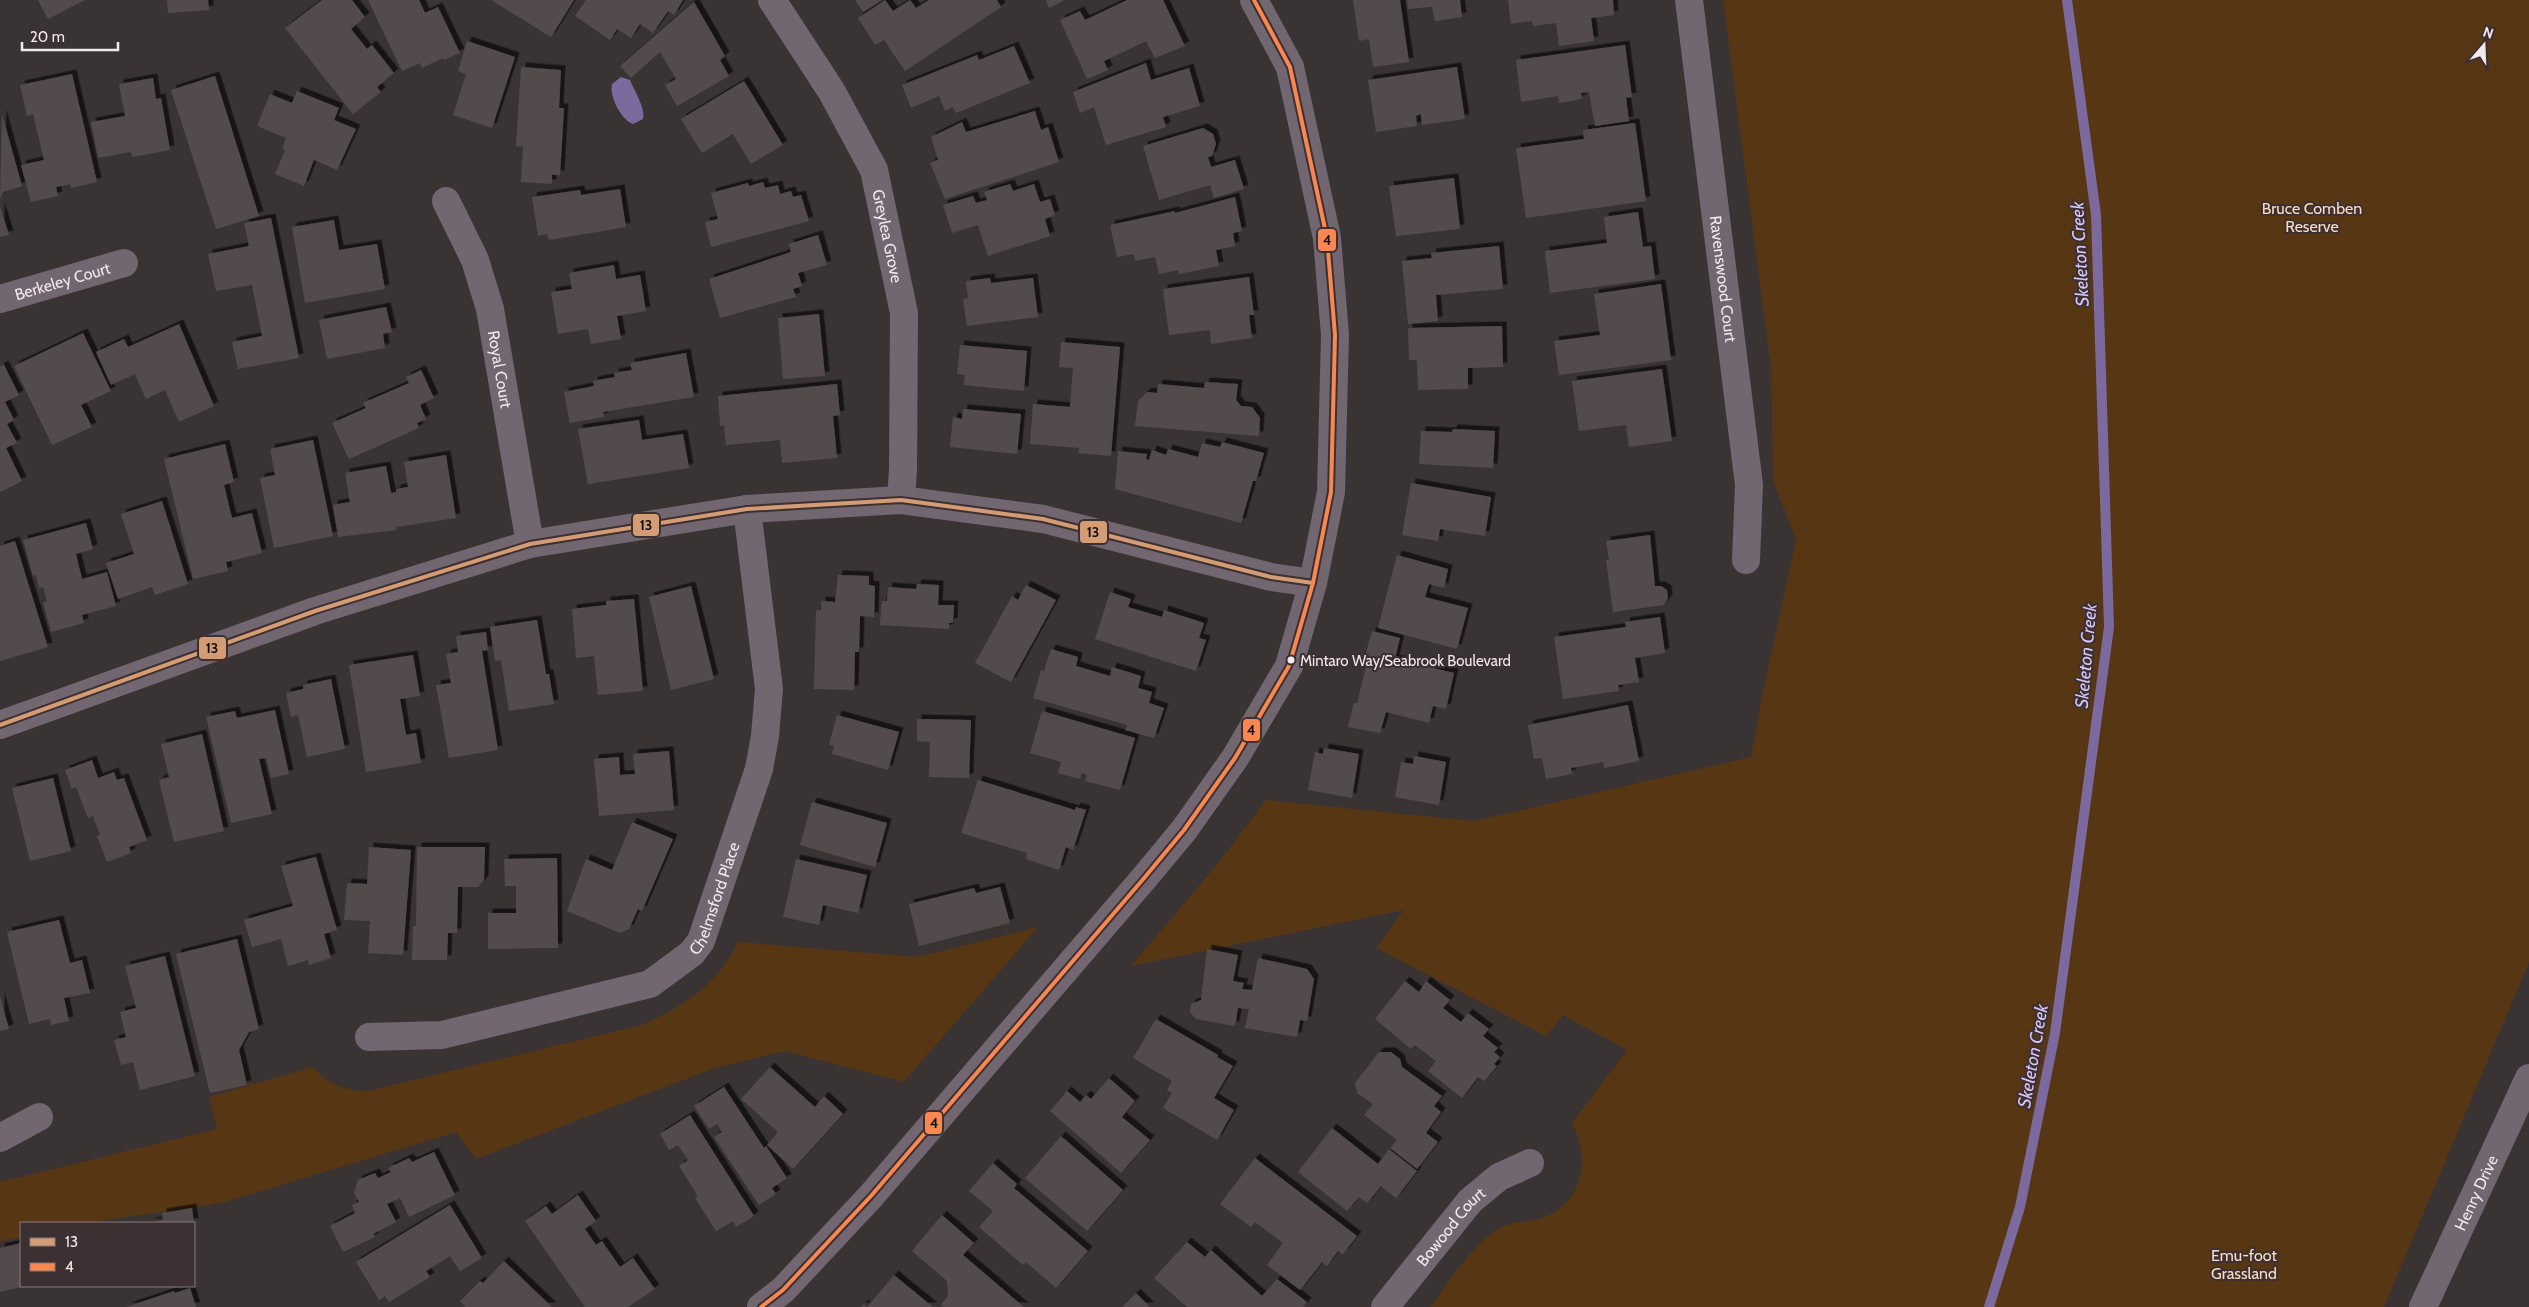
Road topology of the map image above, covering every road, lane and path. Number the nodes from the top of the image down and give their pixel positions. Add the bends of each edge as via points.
1 (772, 0) edge
2 (1254, 0) edge
3 (1689, 0) edge
4 (446, 201) dead end
5 (124, 262) dead end
6 (0, 299) edge
7 (900, 500) junction
8 (747, 509) junction
9 (530, 544) junction
10 (1746, 560) dead end
11 (1313, 583) junction
12 (0, 725) edge
13 (369, 1037) dead end
14 (2529, 1078) edge
15 (39, 1117) dead end
16 (0, 1138) edge
17 (1530, 1164) dead end
18 (761, 1307) edge
19 (1385, 1307) edge
20 (2423, 1307) edge

1 - 7 street, Greylea Grove via 832,92 874,170 904,313 904,469
2 - 11 street via 1290,67 1327,238 1335,336 1331,492
3 - 10 street, Ravenswood Court via 1749,485
4 - 9 street, Royal Court via 475,260 490,309
5 - 6 street, Berkeley Court
7 - 8 street
7 - 11 street via 1043,519 1271,577
8 - 9 street
8 - 13 street, Chelmsford Place via 769,689 765,736 759,769 701,941 692,953 650,984 442,1035
9 - 12 street via 315,611
11 - 18 street via 1289,666 1235,758 1184,830 871,1196 783,1290
14 - 20 street, Henry Drive
15 - 16 street
17 - 19 street, Bowood Court via 1500,1177 1470,1201

